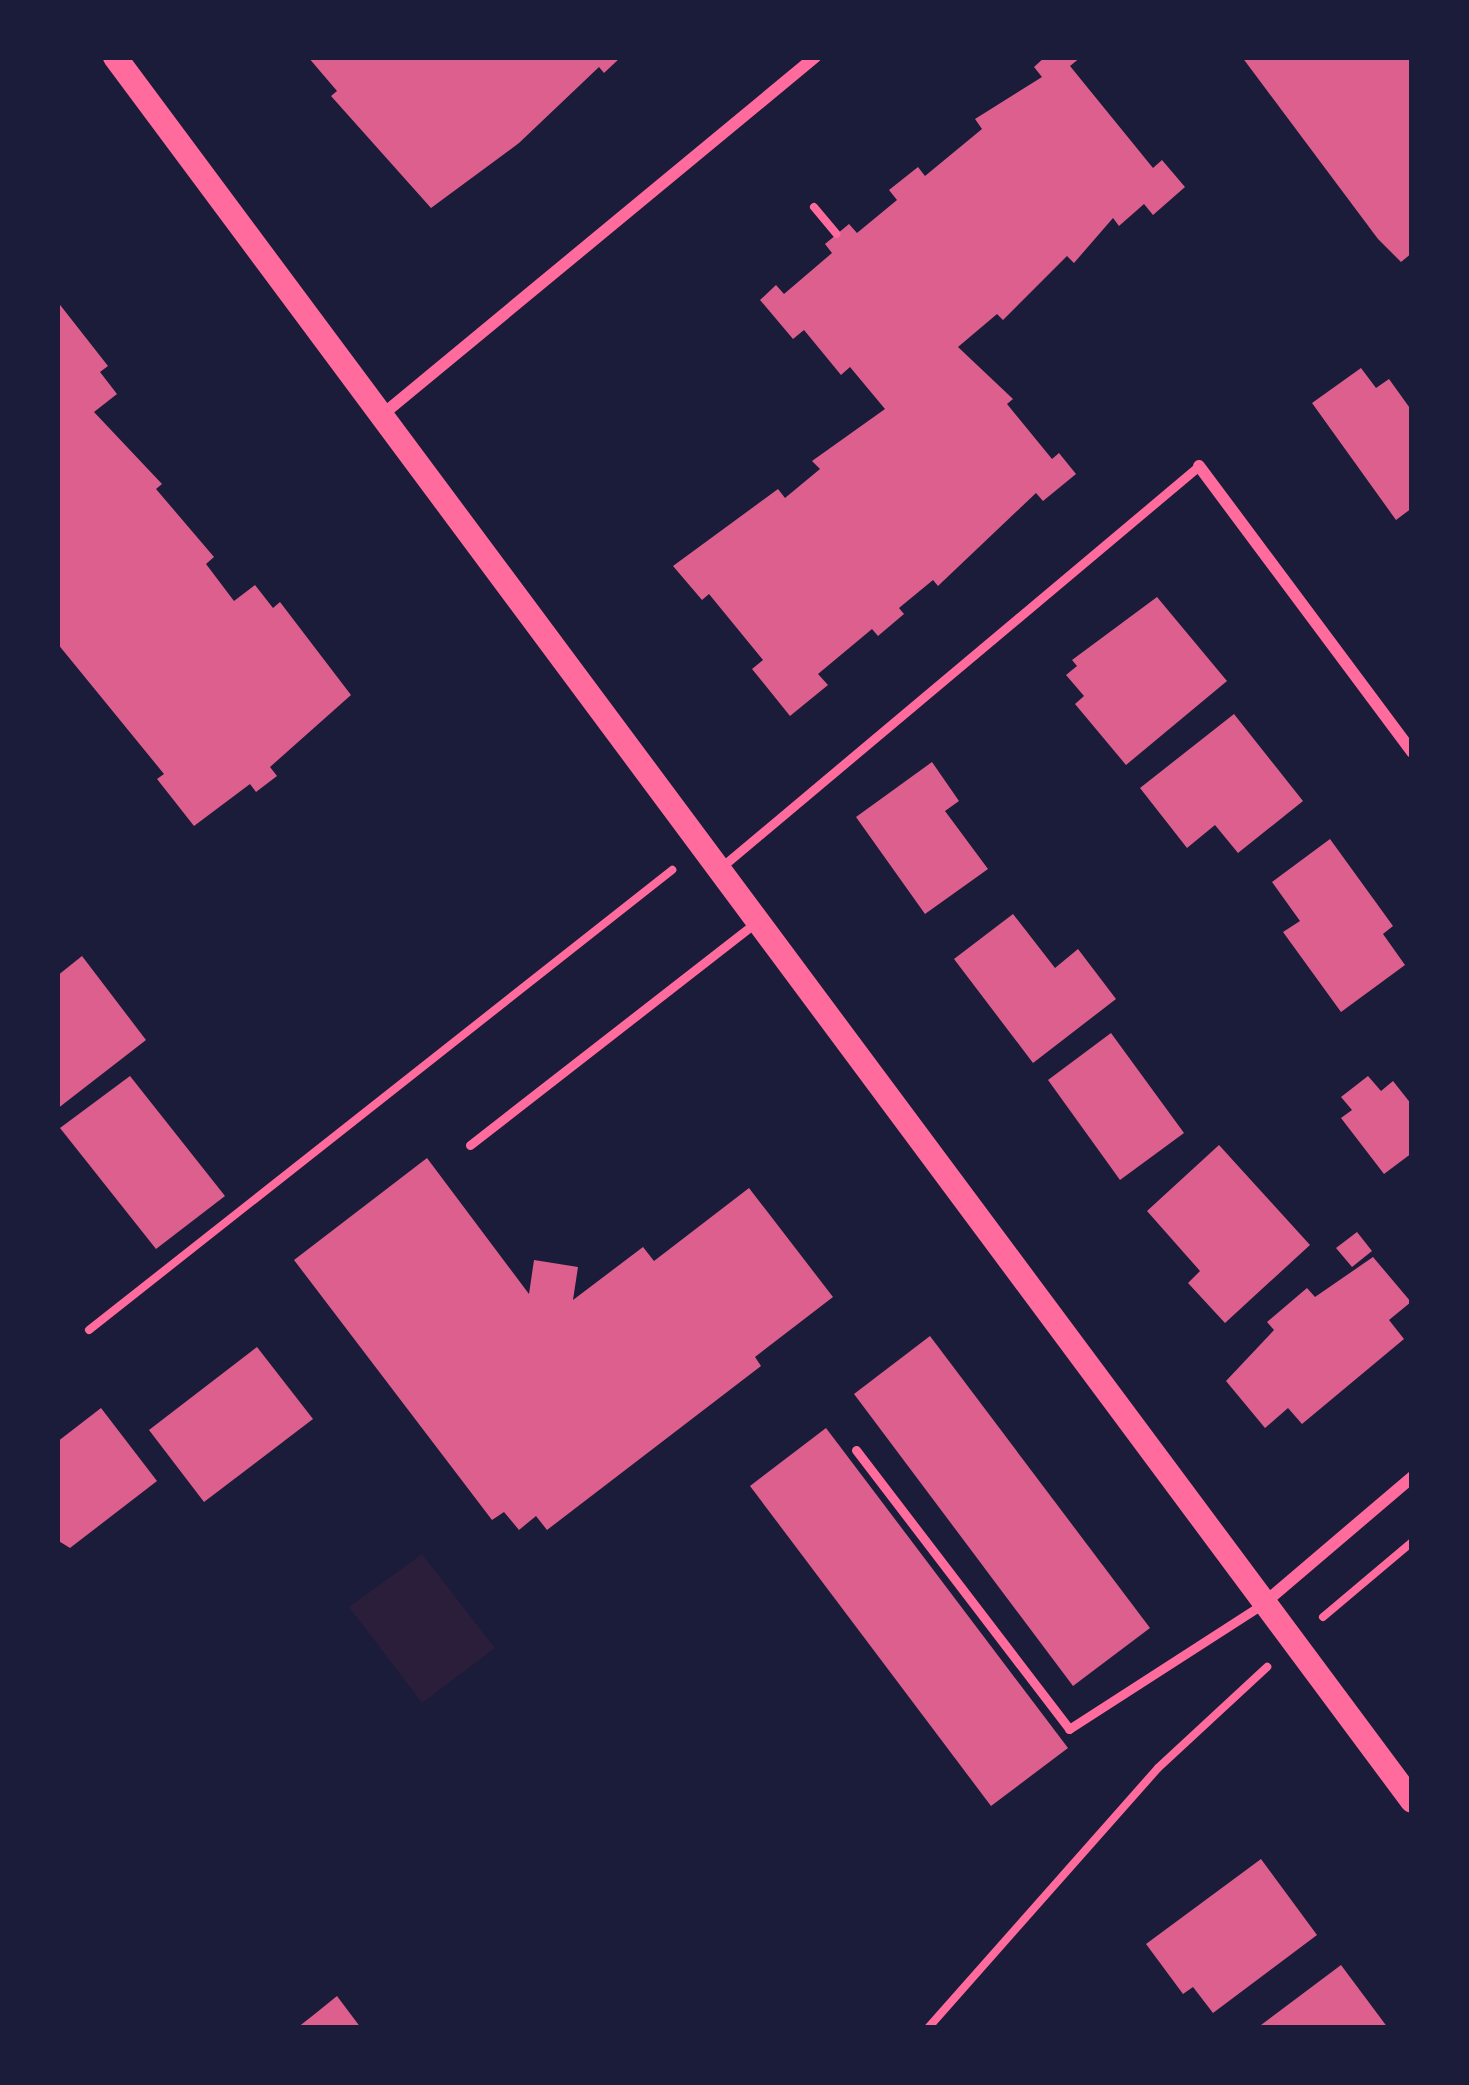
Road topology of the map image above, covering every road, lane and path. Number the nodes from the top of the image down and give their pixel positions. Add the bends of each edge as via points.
1 (115, 57) edge
2 (815, 57) edge
3 (814, 208) dead end
4 (836, 234) dead end
5 (381, 416) junction
6 (1199, 466) joint
7 (1412, 752) edge
8 (702, 846) junction
9 (719, 869) junction
10 (757, 922) junction
11 (470, 1145) dead end
12 (89, 1330) dead end
13 (856, 1450) dead end
14 (1412, 1477) edge
15 (1412, 1542) edge
16 (1263, 1604) junction
17 (1293, 1643) junction
18 (1412, 1801) edge
19 (928, 2028) edge

1 - 5 main road
2 - 5 street
3 - 4 path
5 - 8 main road
6 - 7 street
6 - 9 lane
8 - 9 main road
8 - 12 path
9 - 10 main road
10 - 11 lane
10 - 16 main road
13 - 16 lane via 1070,1729
14 - 16 street
15 - 17 path
16 - 17 main road
17 - 18 main road
17 - 19 path via 1158,1768

